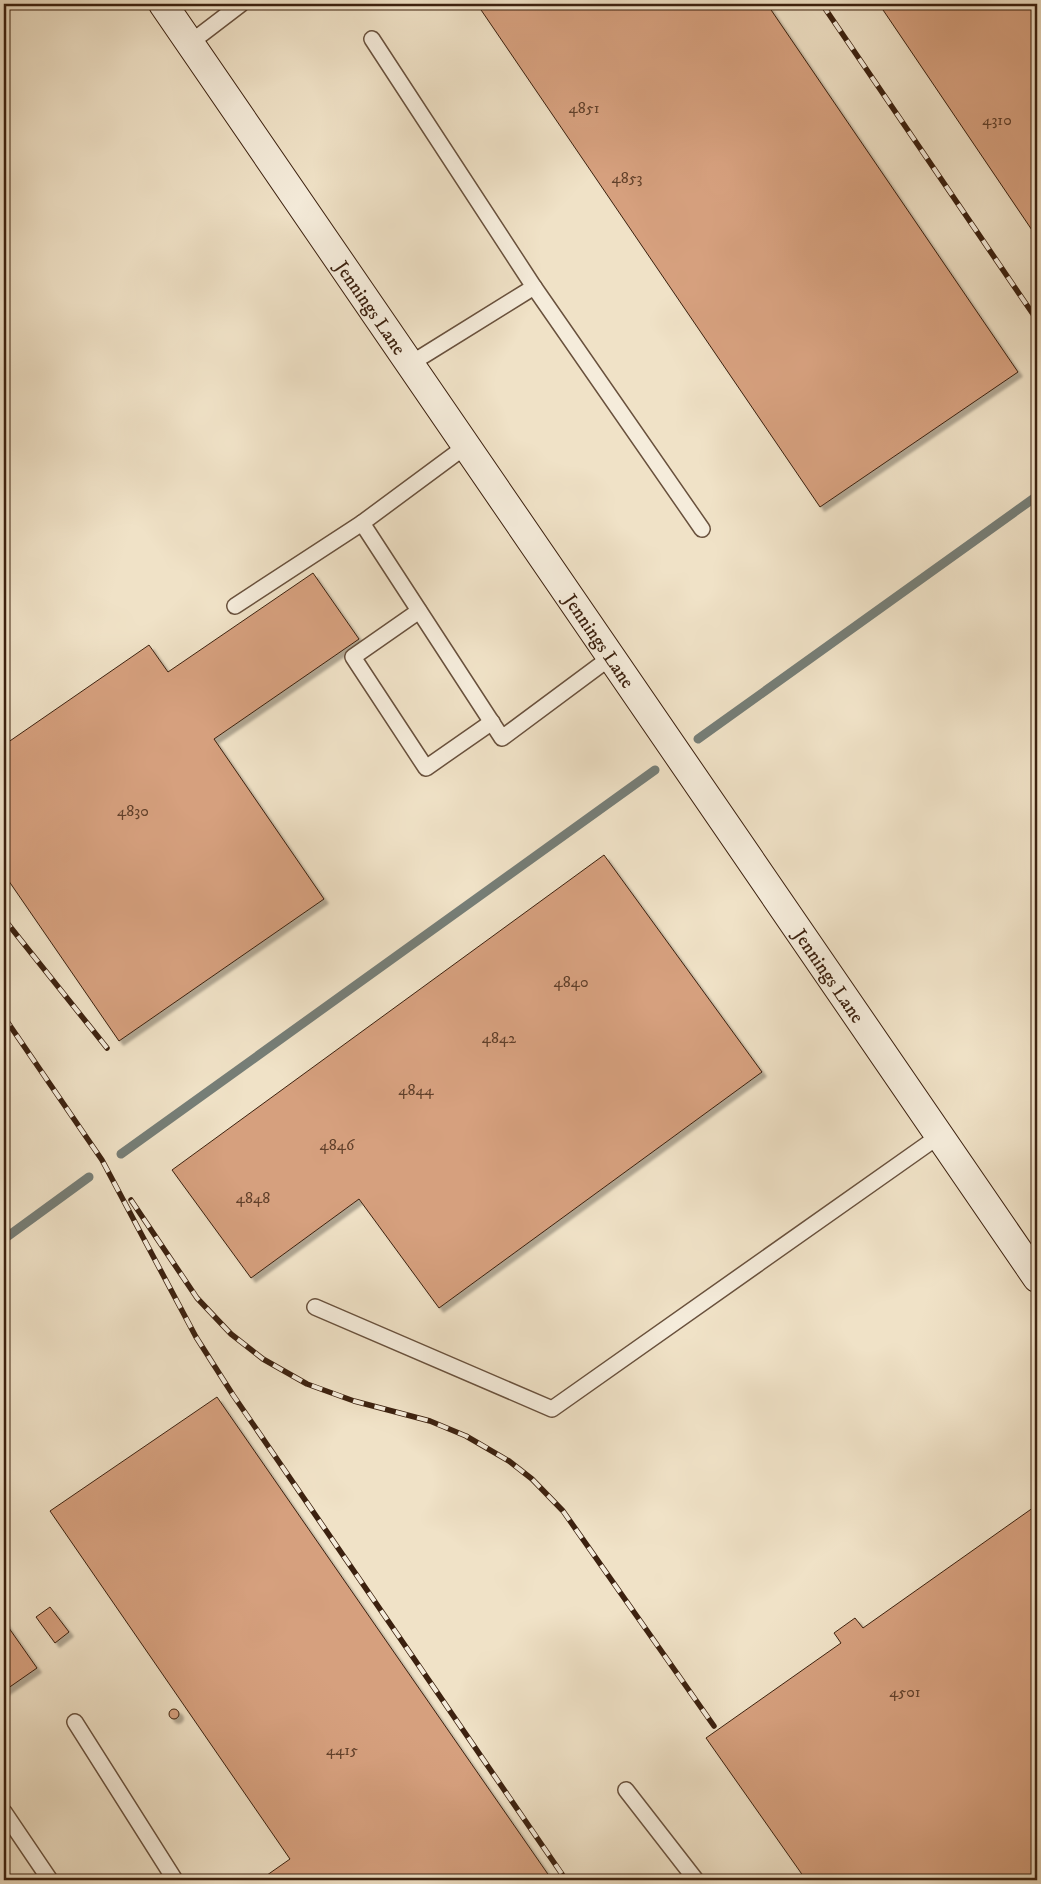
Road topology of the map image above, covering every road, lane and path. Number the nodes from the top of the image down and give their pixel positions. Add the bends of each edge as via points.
1 (164, 4) edge
2 (241, 4) edge
3 (372, 39) dead end
4 (190, 42) junction
5 (534, 287) junction
6 (410, 364) junction
7 (466, 446) junction
8 (362, 523) junction
9 (702, 529) dead end
10 (235, 606) dead end
11 (419, 611) junction
12 (611, 657) junction
13 (492, 722) junction
14 (939, 1136) junction
15 (1037, 1278) edge
16 (315, 1307) dead end
17 (75, 1722) dead end
18 (626, 1790) dead end
19 (4, 1812) edge
20 (50, 1880) edge
21 (176, 1880) edge
22 (696, 1880) edge

1 - 4 street, Jennings Lane
2 - 4 lane
3 - 5 lane
4 - 6 street, Jennings Lane
5 - 6 lane
5 - 9 lane
6 - 7 street, Jennings Lane
7 - 8 lane
7 - 12 street, Jennings Lane
8 - 10 lane
8 - 11 lane
11 - 13 lane
11 - 13 lane via 353,657 426,768
12 - 13 lane via 502,738
12 - 14 street, Jennings Lane
14 - 15 street, Jennings Lane
14 - 16 lane via 552,1408
17 - 21 lane
18 - 22 lane
19 - 20 lane

